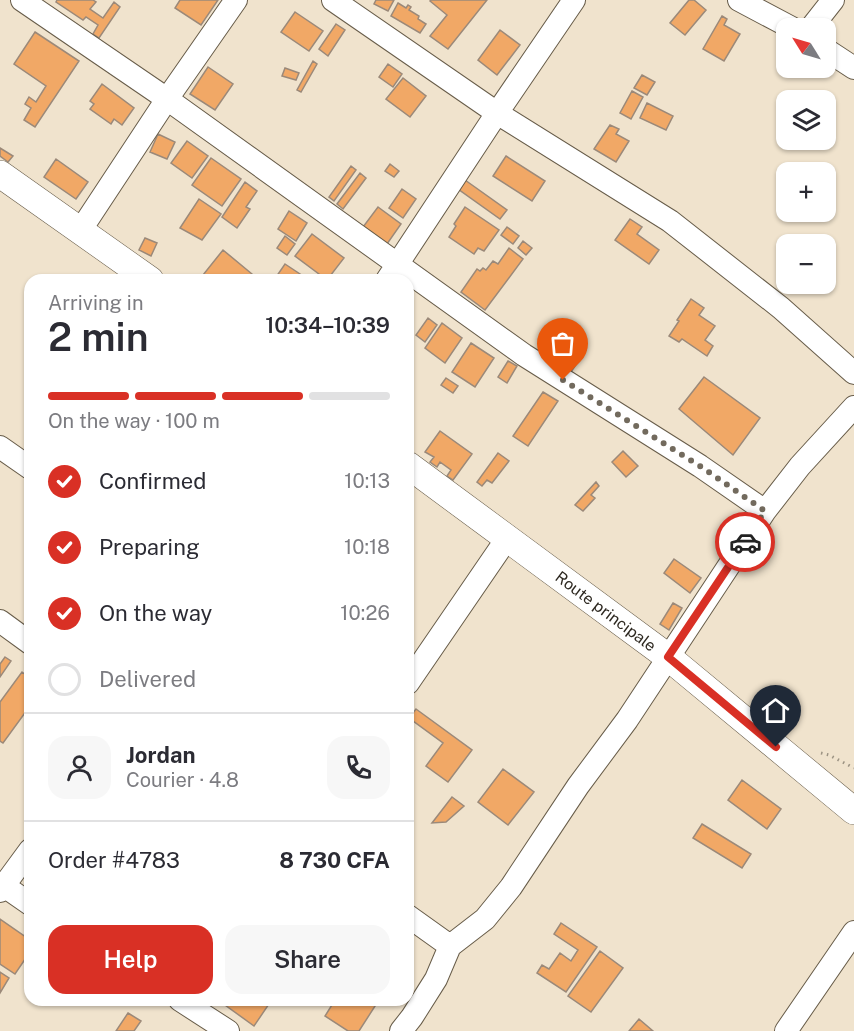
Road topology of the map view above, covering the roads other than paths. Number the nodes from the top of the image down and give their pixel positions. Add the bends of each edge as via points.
1 (22, 0) edge
2 (236, 0) edge
3 (333, 0) edge
4 (574, 0) edge
5 (739, 0) edge
6 (833, 0) edge
7 (819, 18) edge
8 (776, 20) edge
9 (836, 56) edge
10 (854, 68) edge
11 (167, 99) junction
12 (497, 112) junction
13 (0, 174) edge
14 (80, 231) junction
15 (392, 273) edge
16 (141, 274) edge
17 (414, 287) edge
18 (854, 373) edge
19 (854, 407) edge
20 (0, 447) edge
21 (24, 464) edge
22 (414, 469) edge
23 (765, 511) junction
24 (508, 537) junction
25 (0, 621) edge
26 (24, 639) edge
27 (668, 657) junction
28 (414, 674) edge
29 (854, 812) edge
30 (24, 858) edge
31 (1, 887) edge
32 (24, 900) edge
33 (414, 920) edge
34 (854, 932) edge
35 (450, 946) junction
36 (189, 1006) edge
37 (228, 1031) edge
38 (401, 1031) edge
39 (786, 1031) edge

1 - 11 street
2 - 11 street
3 - 12 street
4 - 12 street
5 - 8 street
6 - 7 street
9 - 10 street
11 - 14 street
11 - 15 street
12 - 15 street
12 - 18 street via 670,221 781,308
13 - 14 street
14 - 16 street
17 - 23 street
19 - 23 street
20 - 21 street
22 - 24 street, Route principale
23 - 27 street
24 - 27 street, Route principale
24 - 28 street
25 - 26 street
27 - 29 street, Route principale
27 - 35 street via 511,887 485,919
30 - 31 street
31 - 32 street
33 - 35 street
34 - 39 street
35 - 38 street via 436,979
36 - 37 street

